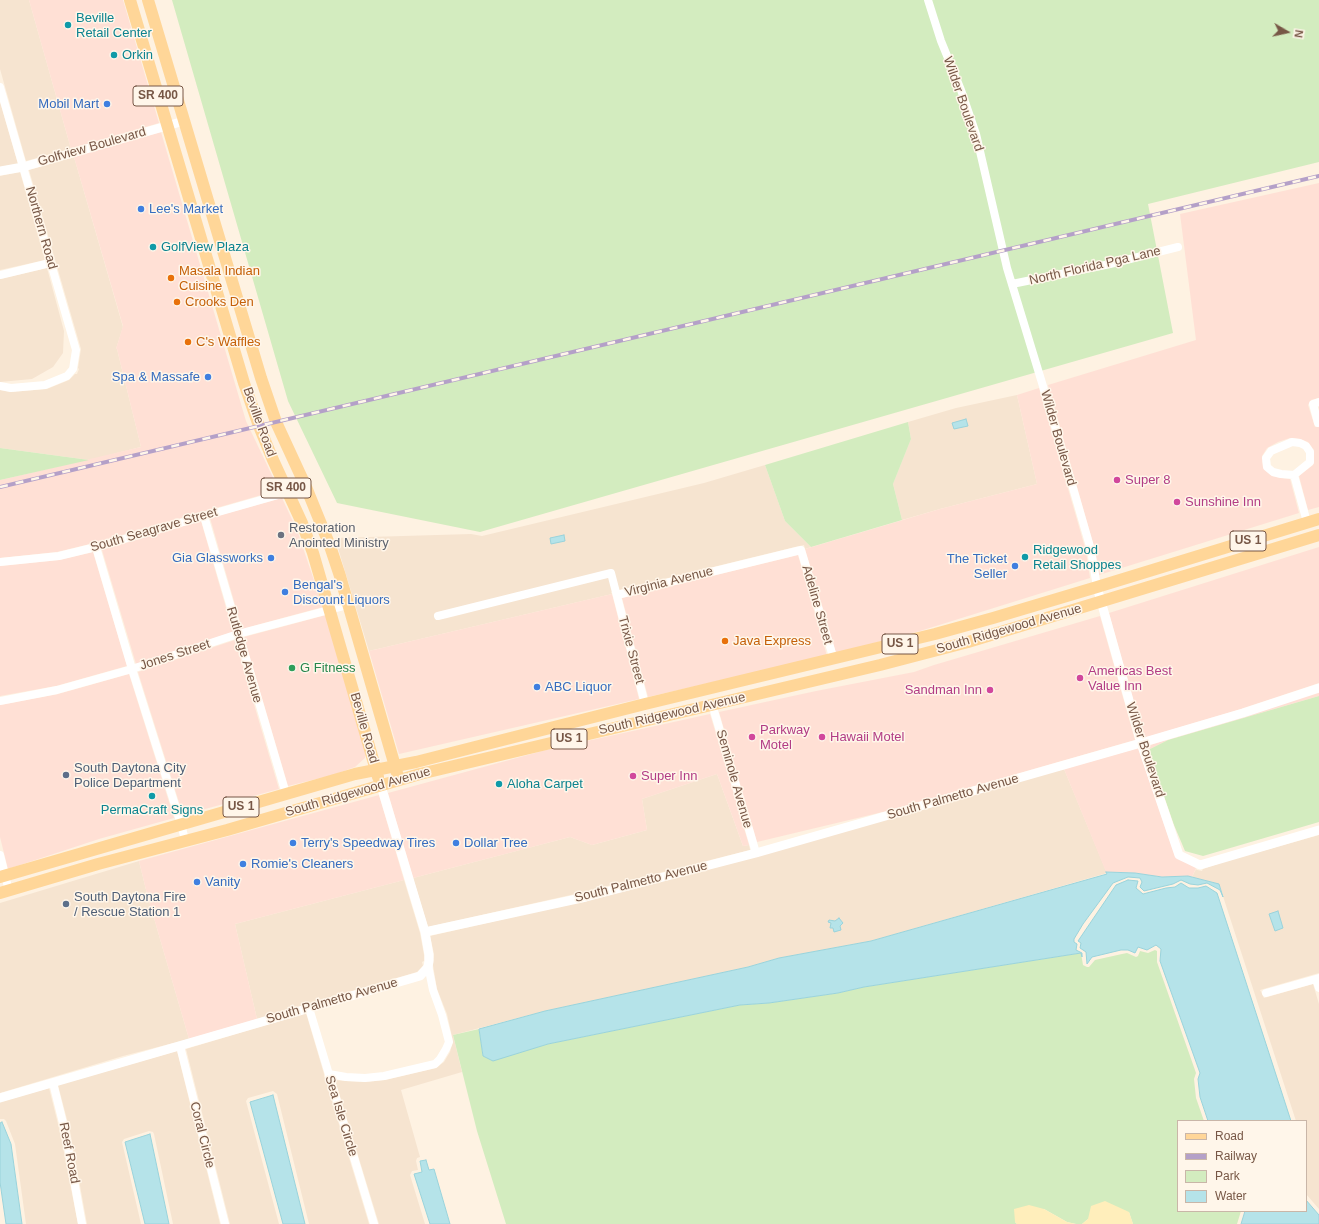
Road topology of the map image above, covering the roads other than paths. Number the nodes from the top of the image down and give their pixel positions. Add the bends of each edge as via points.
1 (130, 0) edge
2 (148, 0) edge
3 (928, 0) edge
4 (0, 87) edge
5 (184, 121) junction
6 (167, 126) junction
7 (23, 167) junction
8 (0, 171) edge
9 (1178, 247) dead end
10 (50, 263) junction
11 (0, 275) edge
12 (1012, 284) junction
13 (253, 380) junction
14 (0, 386) edge
15 (1319, 402) edge
16 (1318, 423) edge
17 (1294, 475) junction
18 (306, 487) junction
19 (288, 492) junction
20 (204, 516) junction
21 (1319, 519) edge
22 (1307, 522) junction
23 (1319, 535) edge
24 (96, 547) junction
25 (801, 550) joint
26 (0, 562) edge
27 (1097, 587) junction
28 (617, 595) junction
29 (1101, 602) junction
30 (348, 605) junction
31 (330, 610) junction
32 (438, 616) dead end
33 (238, 634) junction
34 (834, 660) junction
35 (132, 669) junction
36 (805, 682) junction
37 (1319, 688) edge
38 (0, 701) edge
39 (712, 704) junction
40 (640, 705) junction
41 (607, 730) junction
42 (1141, 743) junction
43 (396, 766) junction
44 (376, 770) junction
45 (399, 780) junction
46 (380, 786) junction
47 (286, 794) junction
48 (181, 824) junction
49 (1319, 830) edge
50 (185, 840) junction
51 (756, 853) junction
52 (0, 855) edge
53 (3, 876) edge
54 (5, 892) edge
55 (425, 932) junction
56 (428, 965) junction
57 (1318, 978) edge
58 (1319, 988) edge
59 (1266, 993) dead end
60 (309, 1008) junction
61 (180, 1046) junction
62 (329, 1074) junction
63 (53, 1083) junction
64 (0, 1098) edge
65 (82, 1224) edge
66 (225, 1224) edge
67 (374, 1224) edge

1 - 6 main road, Beville Road / SR 400
2 - 5 main road, Beville Road / SR 400
3 - 12 street, Wilder Boulevard via 976,134
4 - 7 street, Northern Road
5 - 6 street, Golfview Boulevard
5 - 13 main road, Beville Road / SR 400
6 - 7 street, Golfview Boulevard
6 - 13 main road, Beville Road / SR 400
7 - 8 street, Golfview Boulevard
7 - 10 street, Northern Road
9 - 12 street, North Florida Pga Lane
10 - 11 street
10 - 14 street, Northern Road via 76,350 73,369 67,376 45,385 11,388
12 - 27 street, Wilder Boulevard via 1091,550
13 - 18 main road, Beville Road / SR 400
13 - 19 main road, Beville Road / SR 400 via 259,426
15 - 16 street via 1313,404
17 - 17 street via 1310,462 1310,452 1306,446 1292,442 1271,451 1266,458 1267,467 1273,472
17 - 22 street
18 - 19 street, South Seagrave Street
18 - 30 main road, Beville Road / SR 400 via 330,546
19 - 20 street, South Seagrave Street
19 - 31 main road, Beville Road / SR 400 via 313,553
20 - 24 street, South Seagrave Street
20 - 33 street, Rutledge Avenue
21 - 22 main road, South Ridgewood Avenue / US 1
22 - 27 main road, South Ridgewood Avenue / US 1
23 - 29 main road, South Ridgewood Avenue / US 1
24 - 26 street, South Seagrave Street via 59,556
24 - 35 street
25 - 28 street, Virginia Avenue
25 - 34 street, Adeline Street
27 - 29 street, Wilder Boulevard
27 - 34 main road, South Ridgewood Avenue / US 1 via 986,620
28 - 32 street, Virginia Avenue via 611,573
28 - 40 street, Trixie Street
29 - 36 main road, South Ridgewood Avenue / US 1 via 964,643
29 - 42 street, Wilder Boulevard
30 - 31 street, Jones Street
30 - 43 main road, Beville Road / SR 400
31 - 33 street, Jones Street
31 - 44 main road, Beville Road / SR 400
33 - 35 street, Jones Street
33 - 47 street, Rutledge Avenue
34 - 36 main road via 827,669
34 - 40 main road, South Ridgewood Avenue / US 1
35 - 38 street, Jones Street via 57,690
35 - 48 street
36 - 39 main road, South Ridgewood Avenue / US 1
37 - 42 street, South Palmetto Avenue
39 - 41 main road, South Ridgewood Avenue / US 1
39 - 51 street, Seminole Avenue
40 - 41 main road via 611,722
40 - 43 main road, South Ridgewood Avenue / US 1
41 - 45 main road, South Ridgewood Avenue / US 1
42 - 49 street, Wilder Boulevard via 1179,855 1200,865
42 - 51 street, South Palmetto Avenue
43 - 44 main road, South Ridgewood Avenue / US 1
43 - 45 main road, Beville Road / SR 400
44 - 46 main road, Beville Road / SR 400
44 - 47 main road, South Ridgewood Avenue / US 1
45 - 46 main road, South Ridgewood Avenue / US 1
46 - 50 main road, South Ridgewood Avenue / US 1
46 - 55 street, Beville Road
47 - 48 main road, South Ridgewood Avenue / US 1
48 - 50 street
48 - 53 main road, South Ridgewood Avenue / US 1
50 - 54 main road, South Ridgewood Avenue / US 1
51 - 55 street, South Palmetto Avenue via 586,896
52 - 53 street
53 - 54 street
55 - 56 street
56 - 60 street, South Palmetto Avenue via 420,976
56 - 62 street via 448,1042 440,1059 434,1064 384,1076 365,1078
57 - 58 street
57 - 59 street
60 - 61 street, South Palmetto Avenue
60 - 62 street, Sea Isle Circle
61 - 63 street, South Palmetto Avenue
61 - 66 street, Coral Circle
62 - 67 street, Sea Isle Circle
63 - 64 street, South Palmetto Avenue
63 - 65 street, Reef Road via 65,1131

